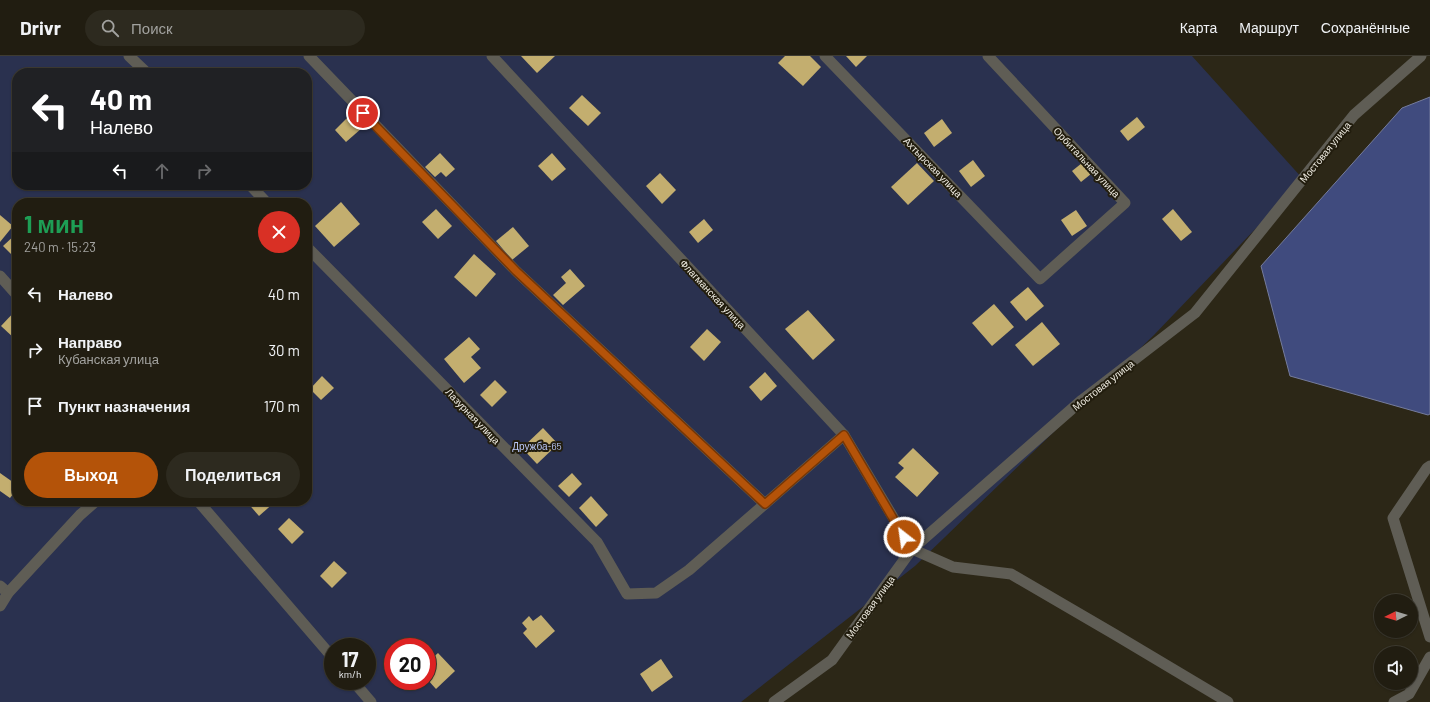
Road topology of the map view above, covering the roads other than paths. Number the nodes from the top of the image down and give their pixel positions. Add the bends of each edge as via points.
1 (129, 56) edge
2 (309, 56) edge
3 (492, 56) edge
4 (825, 56) edge
5 (988, 56) edge
6 (1421, 56) edge
7 (142, 68) edge
8 (255, 190) edge
9 (262, 198) edge
10 (312, 252) edge
11 (0, 276) edge
12 (1040, 279) joint
13 (12, 289) edge
14 (844, 435) junction
15 (1430, 466) edge
16 (765, 504) junction
17 (90, 506) edge
18 (202, 506) edge
19 (912, 549) junction
20 (4, 589) edge
21 (0, 606) edge
22 (1430, 637) edge
23 (324, 648) edge
24 (1430, 657) edge
25 (361, 690) edge
26 (371, 702) edge
27 (774, 702) edge
28 (1228, 702) edge
29 (1394, 702) edge

1 - 7 lane
2 - 16 lane via 516,271
3 - 14 lane, Флагманская улица
4 - 12 lane, Ахтырская улица
5 - 12 lane, Орбитальная улица via 1125,204
6 - 19 lane, Мостовая улица via 1354,115 1195,314 1082,400
8 - 9 lane
10 - 16 lane, Лазурная улица via 597,542 627,594 656,593 689,570
11 - 13 lane
14 - 16 lane
14 - 19 lane, Флагманская улица
15 - 22 lane via 1393,518
17 - 20 lane
18 - 23 lane
19 - 27 lane, Мостовая улица via 832,660
19 - 28 lane via 953,567 1011,574
20 - 21 lane
24 - 29 lane via 1409,694
25 - 26 lane

